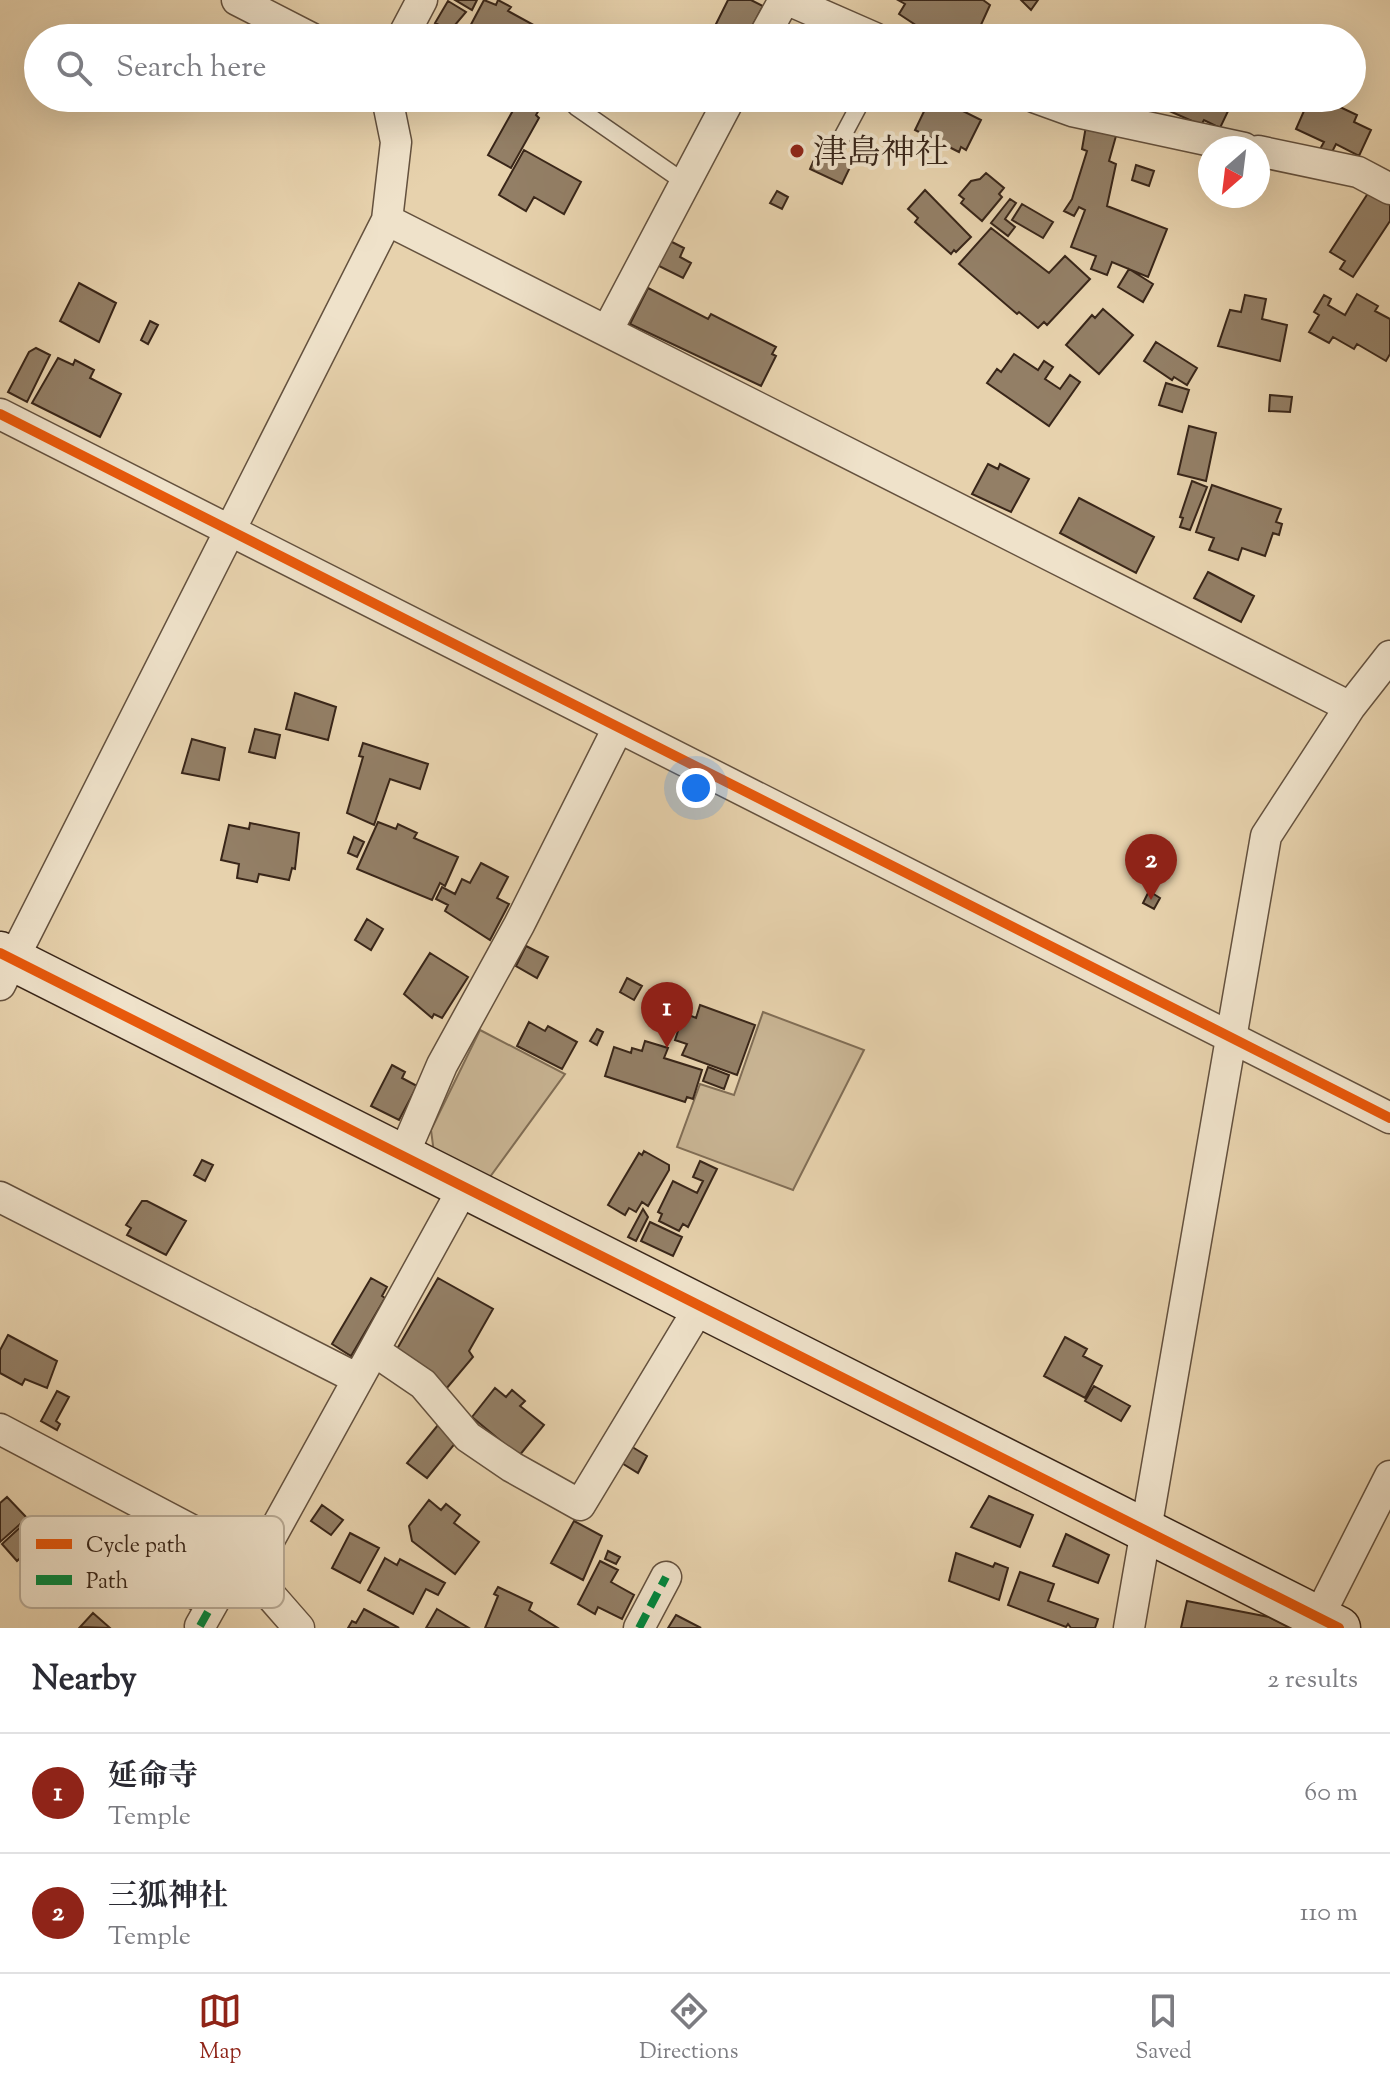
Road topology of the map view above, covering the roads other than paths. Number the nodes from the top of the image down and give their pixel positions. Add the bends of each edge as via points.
1 (237, 0) edge
2 (422, 0) edge
3 (786, 0) edge
4 (828, 8) edge
5 (284, 24) edge
6 (409, 24) edge
7 (771, 24) edge
8 (853, 24) edge
9 (390, 112) edge
10 (583, 112) edge
11 (722, 112) edge
12 (856, 112) edge
13 (1077, 112) edge
14 (1198, 138) edge
15 (839, 143) dead end
16 (1270, 154) edge
17 (684, 182) junction
18 (1390, 189) edge
19 (387, 220) junction
20 (607, 331) junction
21 (0, 414) edge
22 (228, 530) junction
23 (1390, 656) edge
24 (1350, 707) junction
25 (618, 728) junction
26 (4, 966) edge
27 (1231, 1037) junction
28 (1390, 1118) edge
29 (403, 1156) junction
30 (464, 1187) junction
31 (0, 1197) edge
32 (699, 1308) junction
33 (376, 1352) junction
34 (358, 1379) junction
35 (0, 1429) edge
36 (1390, 1476) edge
37 (165, 1516) edge
38 (275, 1516) edge
39 (1148, 1532) junction
40 (666, 1577) dead end
41 (213, 1608) edge
42 (282, 1608) edge
43 (1329, 1622) edge
44 (200, 1626) edge
45 (299, 1628) edge
46 (639, 1628) edge
47 (1129, 1628) edge

1 - 5 street
2 - 6 street
3 - 4 street
3 - 7 street
4 - 8 street
9 - 19 street via 396,142
10 - 17 lane
11 - 17 street
12 - 15 lane
13 - 14 street
16 - 18 street via 1358,172
17 - 20 street
19 - 20 street
19 - 22 street
20 - 24 street
21 - 22 street
22 - 25 street
22 - 26 street
23 - 24 street
24 - 27 street via 1266,836
25 - 27 street
25 - 29 street via 442,1065
26 - 29 street
27 - 28 street
27 - 39 street
29 - 30 street
30 - 32 street
30 - 33 street
31 - 34 street
32 - 33 street via 580,1505 468,1437 423,1384
32 - 39 street
33 - 34 street
34 - 38 street
35 - 37 street
36 - 43 street
39 - 43 street
39 - 47 street
40 - 46 street
41 - 44 street
42 - 45 street

